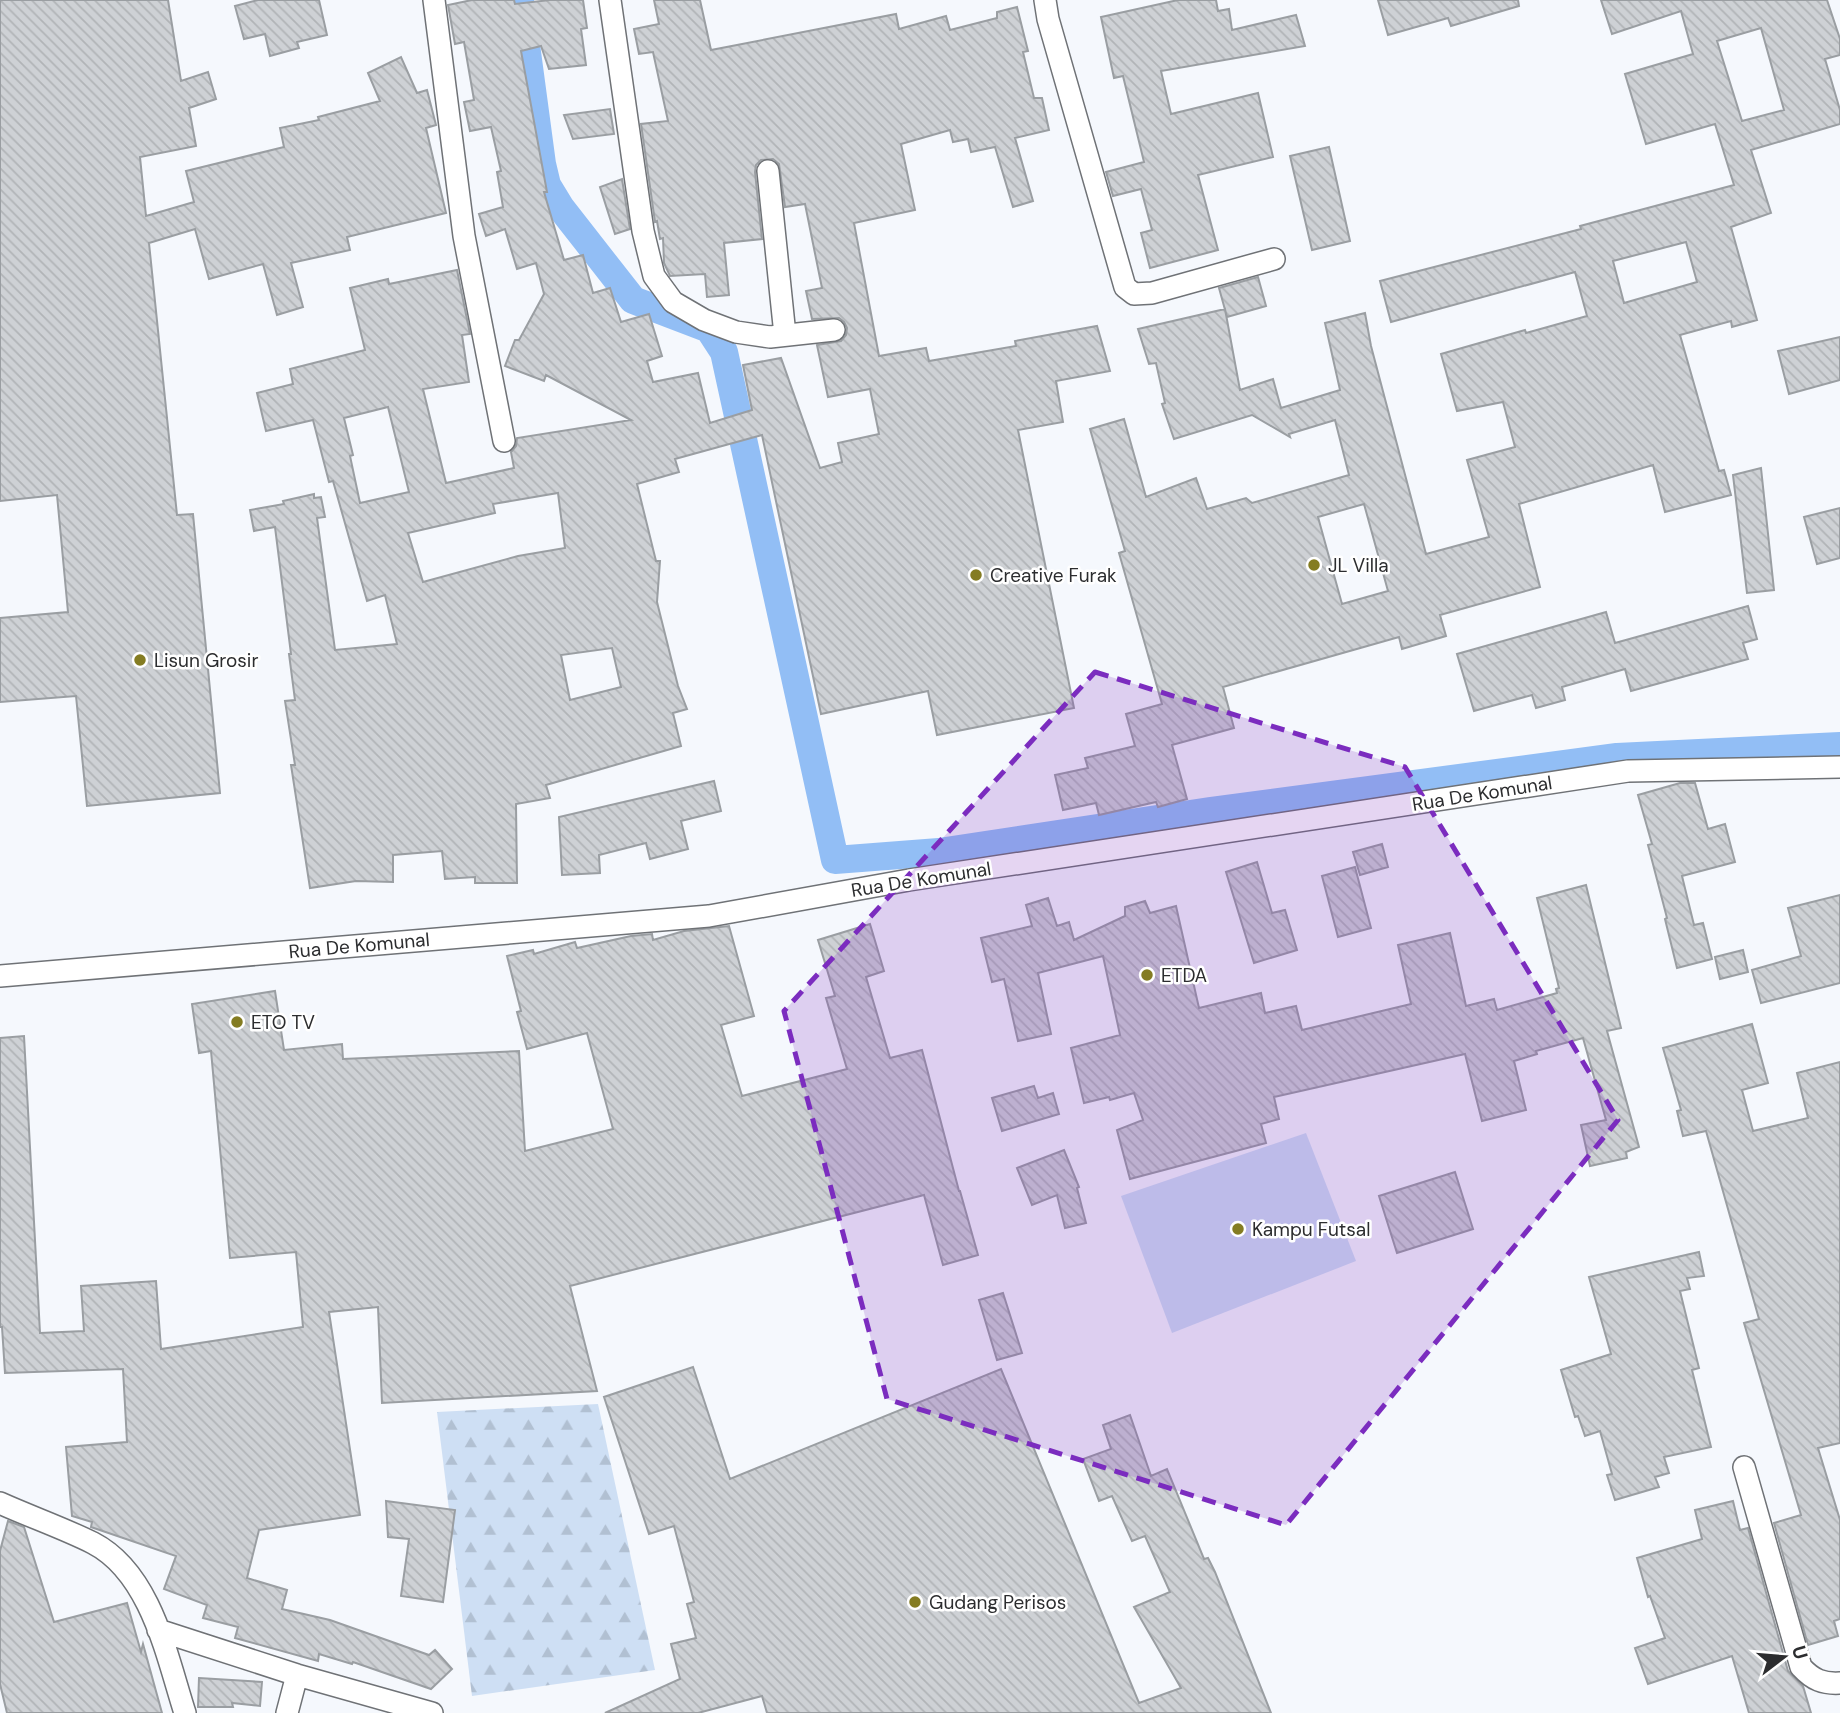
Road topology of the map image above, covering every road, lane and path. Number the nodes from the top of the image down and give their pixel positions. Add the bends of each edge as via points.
1 (434, 0) edge
2 (611, 0) edge
3 (1045, 0) edge
4 (768, 171) dead end
5 (1274, 259) dead end
6 (834, 330) dead end
7 (785, 335) junction
8 (503, 441) dead end
9 (1840, 766) edge
10 (0, 976) edge
11 (1744, 1467) dead end
12 (0, 1503) edge
13 (158, 1630) junction
14 (297, 1675) junction
15 (1840, 1683) edge
16 (185, 1713) edge
17 (287, 1713) edge
18 (432, 1713) edge

1 - 8 street via 464,236
2 - 7 street via 653,276 673,302 704,320 736,332
3 - 5 street via 1125,287 1134,295 1152,293
4 - 7 street
6 - 7 street
9 - 10 street, Rua De Komunal via 1628,771 909,880 709,916
11 - 15 street via 1801,1667 1824,1684
12 - 13 street via 96,1544 124,1568 144,1595
13 - 14 street
13 - 16 street
14 - 17 street
14 - 18 street

